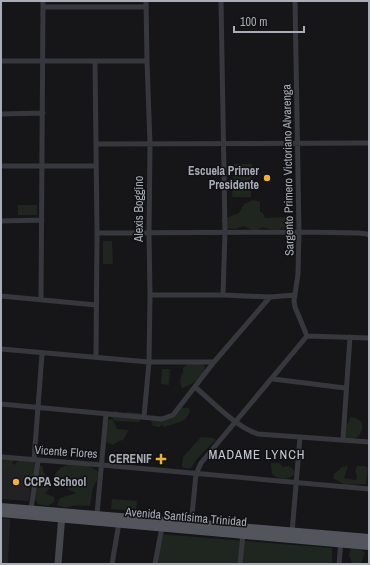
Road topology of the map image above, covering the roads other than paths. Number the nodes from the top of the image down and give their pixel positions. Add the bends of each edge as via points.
1 (146, 1) edge
2 (221, 1) edge
3 (295, 1) edge
4 (43, 4) edge
5 (146, 7) junction
6 (43, 60) junction
7 (1, 61) edge
8 (95, 61) junction
9 (147, 61) junction
10 (42, 113) junction
11 (1, 114) edge
12 (224, 143) junction
13 (297, 143) junction
14 (369, 143) edge
15 (96, 144) junction
16 (150, 144) junction
17 (1, 166) edge
18 (96, 166) junction
19 (42, 167) junction
20 (42, 220) junction
21 (1, 221) edge
22 (225, 232) junction
23 (299, 232) junction
24 (97, 233) junction
25 (149, 233) junction
26 (369, 235) edge
27 (295, 294) junction
28 (150, 295) junction
29 (223, 295) junction
30 (1, 296) edge
31 (270, 297) junction
32 (41, 300) junction
33 (96, 305) junction
34 (307, 336) junction
35 (350, 336) junction
36 (369, 338) edge
37 (1, 349) edge
38 (42, 354) junction
39 (96, 357) junction
40 (148, 362) junction
41 (214, 362) junction
42 (272, 379) junction
43 (195, 387) junction
44 (346, 388) junction
45 (1, 404) edge
46 (37, 408) junction
47 (106, 414) junction
48 (144, 417) junction
49 (236, 421) junction
50 (300, 437) junction
51 (343, 439) junction
52 (369, 442) edge
53 (1, 457) edge
54 (36, 460) junction
55 (102, 465) junction
56 (196, 474) junction
57 (296, 482) junction
58 (369, 489) edge
59 (1, 506) edge
60 (31, 509) junction
61 (1, 513) edge
62 (97, 514) junction
63 (62, 515) junction
64 (118, 524) junction
65 (191, 526) junction
66 (162, 527) junction
67 (243, 534) junction
68 (292, 535) junction
69 (369, 538) edge
70 (341, 539) junction
71 (369, 546) edge
72 (58, 564) edge
73 (112, 564) edge
74 (156, 564) edge
75 (240, 564) edge
76 (339, 564) edge

1 - 5 street, Alexis Boggino
2 - 12 street
3 - 13 street, Sargento Primero Victoriano Alvarenga
4 - 5 street
4 - 6 street
5 - 9 street, Alexis Boggino
6 - 7 street
6 - 8 street
6 - 10 street
8 - 9 street
8 - 15 street
9 - 16 street, Alexis Boggino
10 - 11 street
10 - 19 street
12 - 13 street
12 - 16 street
12 - 22 street
13 - 14 street
13 - 23 street, Sargento Primero Victoriano Alvarenga
15 - 16 street
15 - 18 street
16 - 25 street, Alexis Boggino
17 - 19 street
18 - 19 street
18 - 24 street
19 - 20 street
20 - 21 street
20 - 32 street
22 - 23 street
22 - 25 street
22 - 29 street
23 - 26 street
23 - 27 street, Sargento Primero Victoriano Alvarenga
24 - 25 street
24 - 33 street
25 - 28 street, Alexis Boggino
27 - 31 street
27 - 34 street, Sargento Primero Victoriano Alvarenga via 296,307
28 - 29 street
28 - 40 street, Alexis Boggino
29 - 31 street
30 - 32 street
31 - 41 street
32 - 33 street
33 - 39 street
34 - 35 street
34 - 42 street
35 - 36 street
35 - 44 street
37 - 38 street
38 - 39 street
38 - 46 street
39 - 40 street
40 - 41 street
40 - 48 street, Alexis Boggino
41 - 43 street
42 - 44 street
42 - 49 street
43 - 48 street via 168,418
43 - 49 street
44 - 51 street
45 - 46 street
46 - 47 street
46 - 54 street
47 - 48 street
47 - 55 street
49 - 50 street via 258,434
49 - 56 street via 201,463
50 - 51 street
50 - 57 street
51 - 52 street
53 - 54 street, Vicente Flores
54 - 55 street, Vicente Flores
54 - 60 street
55 - 56 street, Vicente Flores
55 - 62 street
56 - 57 street, Vicente Flores
56 - 65 street
57 - 58 street, Vicente Flores
57 - 68 street
59 - 60 main road, Avenida Santísima Trinidad
60 - 63 main road, Avenida Santísima Trinidad
61 - 63 main road, Avenida Santísima Trinidad
62 - 63 main road, Avenida Santísima Trinidad
62 - 65 main road, Avenida Santísima Trinidad
63 - 64 main road, Avenida Santísima Trinidad
63 - 72 main road
64 - 66 main road, Avenida Santísima Trinidad
64 - 73 street
65 - 66 main road, Avenida Santísima Trinidad
65 - 67 main road, Avenida Santísima Trinidad
65 - 68 main road, Avenida Santísima Trinidad
66 - 74 street
67 - 68 main road, Avenida Santísima Trinidad
67 - 75 street
68 - 70 main road, Avenida Santísima Trinidad
69 - 70 main road, Avenida Santísima Trinidad
70 - 71 main road, Avenida Santísima Trinidad
70 - 76 street

